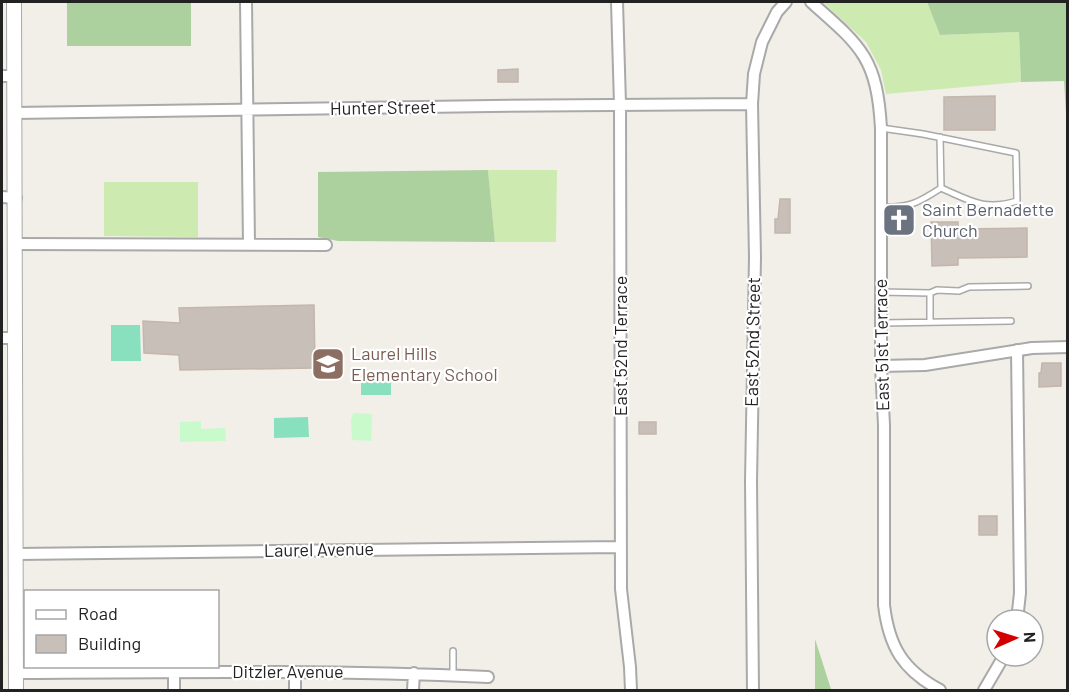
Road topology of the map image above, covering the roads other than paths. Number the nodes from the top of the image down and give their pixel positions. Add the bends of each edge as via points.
1 (15, 2) edge
2 (246, 2) edge
3 (617, 2) edge
4 (786, 2) edge
5 (811, 2) edge
6 (8, 76) edge
7 (620, 105) junction
8 (752, 105) junction
9 (248, 110) junction
10 (14, 113) junction
11 (881, 128) junction
12 (940, 137) junction
13 (941, 188) junction
14 (9, 197) edge
15 (881, 207) junction
16 (15, 244) junction
17 (249, 244) junction
18 (326, 244) dead end
19 (1028, 286) dead end
20 (881, 292) junction
21 (930, 293) junction
22 (930, 321) junction
23 (1011, 321) dead end
24 (881, 323) junction
25 (8, 338) edge
26 (1068, 347) edge
27 (1017, 350) junction
28 (881, 366) junction
29 (620, 547) junction
30 (17, 554) junction
31 (1018, 608) edge
32 (453, 651) dead end
33 (997, 668) edge
34 (174, 672) junction
35 (296, 672) junction
36 (16, 673) junction
37 (414, 673) junction
38 (453, 675) junction
39 (488, 677) dead end
40 (16, 690) edge
41 (174, 690) edge
42 (295, 690) edge
43 (413, 690) edge
44 (631, 690) edge
45 (753, 690) edge
46 (940, 690) edge
47 (984, 690) edge

1 - 6 street
2 - 9 street
3 - 7 street, East 52nd Terrace
4 - 8 street, East 52nd Street via 762,42
5 - 11 street, East 51st Terrace via 859,46 872,68
6 - 10 street
7 - 8 street, Hunter Street
7 - 9 street, Hunter Street
7 - 29 street, East 52nd Terrace
8 - 45 street, East 52nd Street
9 - 10 street, Hunter Street
9 - 17 street
10 - 14 street
11 - 12 lane
11 - 15 street, East 51st Terrace
12 - 13 lane
12 - 13 lane via 1016,153 1017,201 1004,205 977,204
13 - 15 lane via 913,204
14 - 16 street
15 - 20 street, East 51st Terrace
16 - 17 street
16 - 25 street
17 - 18 street
19 - 21 lane via 969,287
20 - 21 lane
20 - 24 street, East 51st Terrace
21 - 22 lane
22 - 23 lane
22 - 24 lane
24 - 28 street, East 51st Terrace
25 - 30 street
26 - 27 street
27 - 28 street via 925,365
27 - 31 street
28 - 46 street, East 51st Terrace via 887,629 896,651 911,670
29 - 30 street, Laurel Avenue
29 - 44 street, East 52nd Terrace
30 - 36 street
32 - 38 lane
33 - 47 street
34 - 35 street, Ditzler Avenue
34 - 36 street, Ditzler Avenue
34 - 41 street
35 - 37 street, Ditzler Avenue
35 - 42 street
36 - 40 street
37 - 38 street, Ditzler Avenue
37 - 43 street
38 - 39 street, Ditzler Avenue

